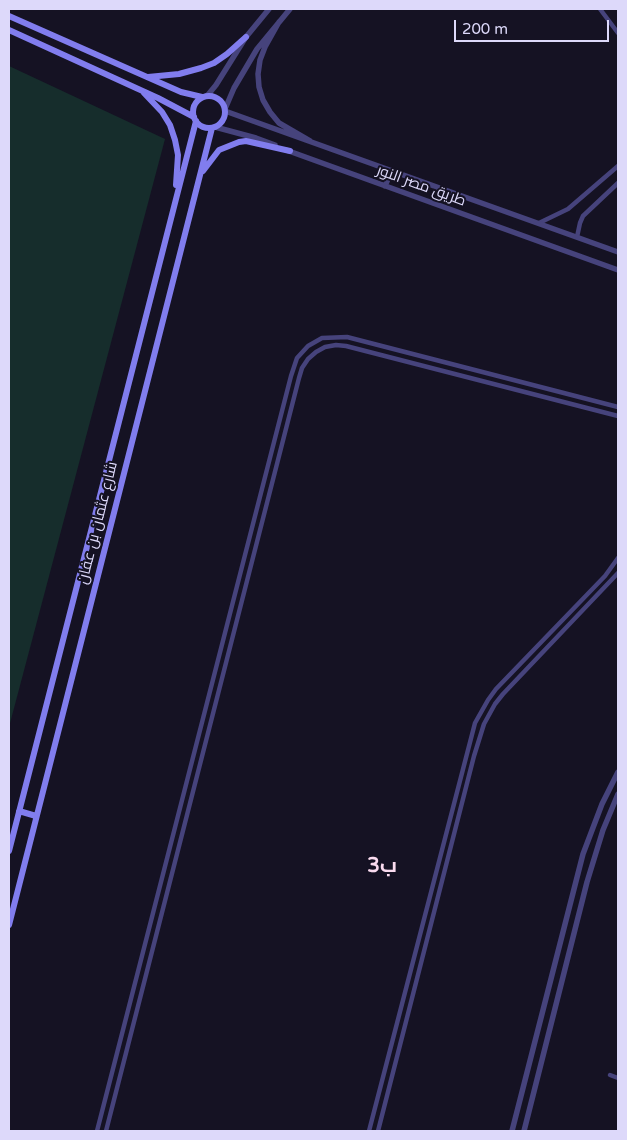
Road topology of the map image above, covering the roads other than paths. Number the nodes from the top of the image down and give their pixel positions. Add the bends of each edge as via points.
1 (268, 9) edge
2 (290, 9) edge
3 (600, 9) edge
4 (9, 16) edge
5 (279, 22) junction
6 (9, 30) edge
7 (618, 34) edge
8 (246, 37) junction
9 (148, 77) junction
10 (141, 90) junction
11 (205, 96) junction
12 (225, 110) junction
13 (195, 119) junction
14 (214, 127) junction
15 (316, 145) junction
16 (290, 151) junction
17 (618, 166) edge
18 (392, 170) junction
19 (200, 176) junction
20 (618, 183) edge
21 (385, 186) junction
22 (175, 200) junction
23 (539, 223) junction
24 (577, 237) junction
25 (618, 252) edge
26 (618, 270) edge
27 (618, 407) edge
28 (618, 416) edge
29 (618, 558) edge
30 (618, 574) edge
31 (618, 772) edge
32 (618, 794) edge
33 (19, 811) junction
34 (36, 816) junction
35 (9, 851) edge
36 (9, 924) edge
37 (610, 1076) dead end
38 (618, 1078) edge
39 (97, 1131) edge
40 (106, 1131) edge
41 (369, 1131) edge
42 (378, 1131) edge
43 (512, 1131) edge
44 (524, 1131) edge

1 - 8 street
2 - 5 street
3 - 7 street
4 - 9 main road
5 - 12 street via 245,68
5 - 15 street via 260,60 259,87 266,106 279,122
6 - 10 main road
8 - 9 main road via 227,54 202,68
8 - 11 street via 216,85
9 - 11 main road via 181,92
10 - 13 main road
10 - 22 main road via 162,112 176,140
11 - 12 main road via 216,98
11 - 13 main road via 195,103
12 - 14 main road via 221,122
12 - 15 street, طريق مصر النور
13 - 14 main road via 203,127
13 - 22 main road, شارع عثمان بن عفان
14 - 16 street, طريق مصر النور
14 - 19 main road, شارع عثمان بن عفان
15 - 18 street, طريق مصر النور
16 - 19 main road via 246,141 232,143 214,155
16 - 21 street, طريق مصر النور
17 - 23 street via 568,208
18 - 21 street
18 - 23 street, طريق مصر النور
19 - 34 main road, شارع عثمان بن عفان
20 - 24 street via 584,216
21 - 26 street, طريق مصر النور
22 - 33 main road, شارع عثمان بن عفان
23 - 24 street, طريق مصر النور
24 - 25 street, طريق مصر النور
27 - 39 street via 346,337 322,338 297,358
28 - 40 street via 346,346 325,347 308,359 299,378
29 - 41 street via 605,576 496,689 475,724
30 - 42 street via 502,694 484,724
31 - 43 street via 583,854
32 - 44 street via 589,876
33 - 34 main road
33 - 35 main road, شارع عثمان بن عفان
34 - 36 main road, شارع عثمان بن عفان
37 - 38 street

